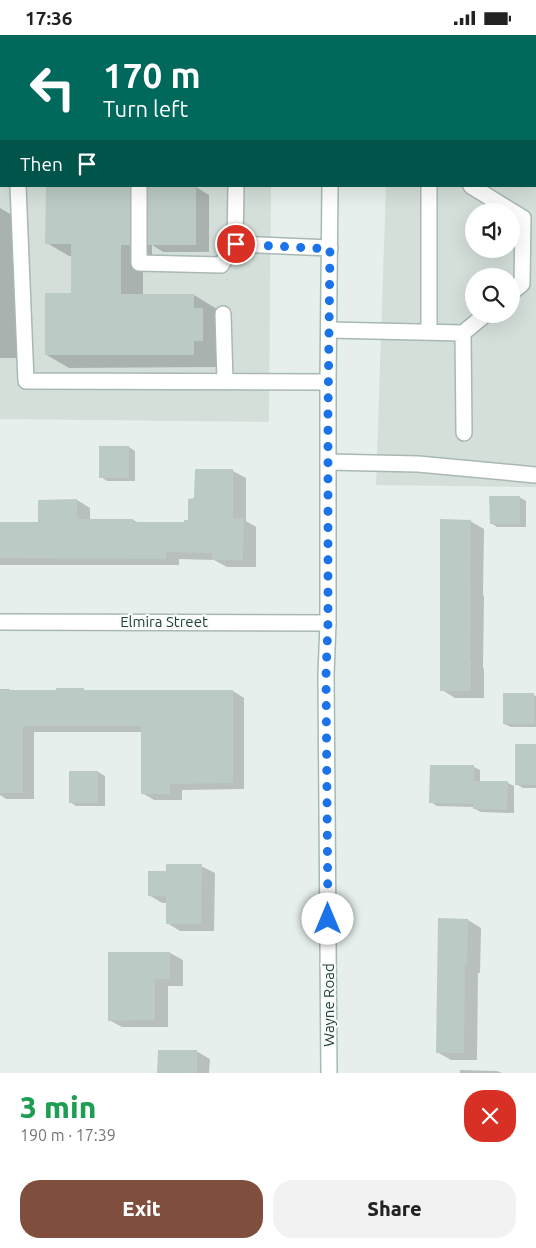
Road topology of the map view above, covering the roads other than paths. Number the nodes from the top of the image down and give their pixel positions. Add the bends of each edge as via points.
1 (18, 187) edge
2 (139, 187) edge
3 (236, 187) edge
4 (330, 187) edge
5 (429, 187) edge
6 (473, 187) edge
7 (236, 244) junction
8 (330, 249) junction
9 (520, 286) edge
10 (223, 314) dead end
11 (475, 323) edge
12 (329, 330) junction
13 (430, 332) junction
14 (462, 333) junction
15 (225, 381) junction
16 (328, 382) junction
17 (464, 433) dead end
18 (328, 462) junction
19 (536, 475) edge
20 (0, 622) edge
21 (328, 623) junction
22 (329, 1073) edge

1 - 15 main road via 26,381
2 - 7 main road via 139,263 221,265
3 - 7 main road
4 - 8 main road, Wayne Road
5 - 13 main road
6 - 9 main road via 523,218
7 - 8 main road
8 - 12 main road, Wayne Road
10 - 15 main road
11 - 14 main road
12 - 13 main road
12 - 16 main road, Wayne Road
13 - 14 main road
14 - 17 main road
15 - 16 main road
16 - 18 main road, Wayne Road
18 - 19 main road via 418,464
18 - 21 main road, Wayne Road
20 - 21 main road, Elmira Street
21 - 22 main road, Wayne Road

